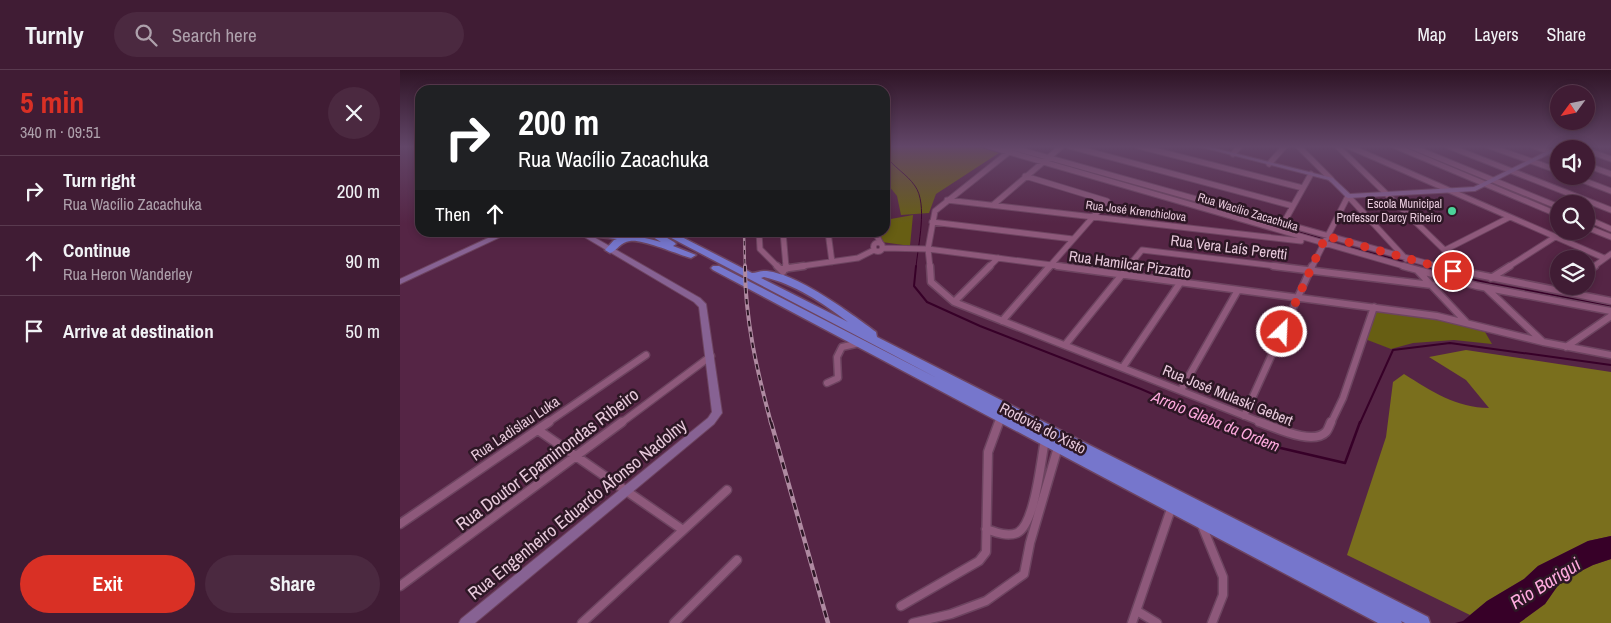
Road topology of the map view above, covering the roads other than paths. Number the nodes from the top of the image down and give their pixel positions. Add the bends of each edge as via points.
1 (981, 172) edge
2 (1030, 172) edge
3 (1078, 172) edge
4 (1099, 172) edge
5 (1165, 172) edge
6 (1239, 172) edge
7 (1302, 172) edge
8 (1324, 172) edge
9 (1365, 172) edge
10 (1408, 172) edge
11 (1457, 172) edge
12 (1471, 172) edge
13 (1510, 172) edge
14 (1514, 172) edge
15 (1311, 174) junction
16 (1479, 175) junction
17 (1025, 176) junction
18 (1472, 178) junction
19 (1331, 179) junction
20 (1493, 181) junction
21 (1486, 184) junction
22 (1595, 185) edge
23 (1303, 188) junction
24 (1452, 191) junction
25 (1611, 191) edge
26 (1388, 194) junction
27 (1348, 196) junction
28 (947, 200) junction
29 (1550, 203) edge
30 (994, 205) junction
31 (1293, 206) junction
32 (1611, 210) edge
33 (1550, 211) edge
34 (1094, 216) junction
35 (1510, 216) junction
36 (932, 222) junction
37 (1595, 222) edge
38 (1283, 224) junction
39 (1611, 228) edge
40 (1595, 231) edge
41 (1550, 235) edge
42 (1326, 236) junction
43 (490, 237) edge
44 (497, 237) edge
45 (588, 237) edge
46 (623, 237) edge
47 (658, 237) edge
48 (678, 237) edge
49 (759, 237) edge
50 (783, 237) edge
51 (829, 237) edge
52 (875, 237) edge
53 (877, 237) edge
54 (1611, 237) edge
55 (632, 238) junction
56 (1073, 239) junction
57 (1550, 240) edge
58 (1562, 240) edge
59 (1322, 244) junction
60 (882, 246) junction
61 (873, 248) junction
62 (927, 249) junction
63 (610, 250) junction
64 (1142, 250) joint
65 (1445, 250) junction
66 (1611, 254) edge
67 (691, 255) junction
68 (998, 258) junction
69 (1604, 258) junction
70 (1406, 259) junction
71 (832, 262) junction
72 (1049, 265) junction
73 (1595, 265) edge
74 (1312, 270) junction
75 (1417, 270) junction
76 (784, 272) junction
77 (1469, 274) junction
78 (1122, 275) junction
79 (750, 277) junction
80 (1491, 278) junction
81 (400, 280) edge
82 (1180, 283) junction
83 (1432, 285) junction
84 (1485, 288) junction
85 (1238, 290) junction
86 (1550, 290) edge
87 (1577, 295) edge
88 (1298, 298) junction
89 (1611, 301) edge
90 (954, 302) junction
91 (1374, 307) junction
92 (1611, 311) edge
93 (1611, 316) edge
94 (1002, 321) junction
95 (1466, 322) junction
96 (1543, 342) junction
97 (860, 343) junction
98 (883, 345) junction
99 (1065, 345) junction
100 (1566, 347) junction
101 (646, 355) dead end
102 (1611, 355) edge
103 (711, 356) junction
104 (1123, 367) junction
105 (827, 383) dead end
106 (1181, 390) junction
107 (1244, 416) junction
108 (1002, 417) junction
109 (538, 430) junction
110 (1045, 440) junction
111 (1058, 447) junction
112 (576, 456) junction
113 (727, 490) dead end
114 (626, 491) junction
115 (1172, 506) junction
116 (1200, 521) junction
117 (400, 524) edge
118 (986, 529) junction
119 (683, 530) junction
120 (737, 560) dead end
121 (400, 586) edge
122 (901, 606) dead end
123 (1138, 611) junction
124 (1400, 619) edge
125 (465, 623) edge
126 (582, 623) edge
127 (674, 623) edge
128 (913, 623) edge
129 (1132, 623) edge
130 (1157, 623) edge
131 (1212, 623) edge
132 (1422, 623) edge

1 - 28 street, Rua José Mulaski Gebert
2 - 17 street
3 - 59 street, Rua Wacílio Zacachuka
4 - 38 street, Rua Wacílio Zacachuka
5 - 31 street
6 - 23 street
7 - 15 street
8 - 19 street
9 - 26 street
10 - 24 street
11 - 18 street
12 - 16 street
13 - 20 street
14 - 32 street
15 - 19 street
15 - 23 street
16 - 18 street
16 - 20 street
17 - 30 street
17 - 34 street via 1107,201
18 - 21 street
19 - 27 street
20 - 21 street
20 - 29 street
21 - 24 street via 1475,189
21 - 33 street
22 - 25 street
23 - 31 street
24 - 26 street
24 - 35 street
26 - 27 street
26 - 65 street
27 - 42 street
27 - 70 street
28 - 30 street, Rua José Krenchiclova
28 - 36 street, Rua José Mulaski Gebert via 935,211
30 - 34 street, Rua José Krenchiclova
31 - 38 street
34 - 56 street
34 - 59 street, Rua José Krenchiclova
35 - 41 street
35 - 65 street
36 - 56 street
36 - 62 street, Rua José Mulaski Gebert
37 - 39 street
38 - 42 street, Rua Wacílio Zacachuka
40 - 54 street
42 - 59 street
42 - 70 street, Rua Wacílio Zacachuka
43 - 81 street
44 - 81 street
45 - 63 street
46 - 55 highway
47 - 67 highway, Rodovia do Xisto
48 - 79 highway, Rodovia do Xisto
49 - 76 street via 760,249
50 - 76 street
51 - 71 street
52 - 61 street
53 - 60 street
55 - 63 highway via 617,242
55 - 67 highway
56 - 72 street
57 - 80 street
58 - 69 street
59 - 74 street
59 - 75 street, Rua Wacílio Zacachuka
60 - 61 street, Rua Hamilcar Pizzatto
60 - 62 street, Rua Hamilcar Pizzatto
61 - 71 street, Rua Hamilcar Pizzatto via 863,257
62 - 68 street, Rua Hamilcar Pizzatto
62 - 90 street, Rua José Mulaski Gebert via 931,282
63 - 103 street via 701,303
64 - 74 street, Rua Vera Laís Peretti
64 - 78 street
65 - 77 street
66 - 69 street
67 - 97 highway, Rodovia do Xisto
68 - 72 street, Rua Hamilcar Pizzatto
68 - 90 street
69 - 73 street
70 - 75 street
70 - 77 street
71 - 76 street, Rua Hamilcar Pizzatto
72 - 78 street, Rua Hamilcar Pizzatto
72 - 94 street
74 - 83 street, Rua Vera Laís Peretti
74 - 88 street
75 - 83 street
75 - 84 street, Rua Wacílio Zacachuka
76 - 79 highway
76 - 98 highway via 860,324
77 - 80 street
78 - 82 street, Rua Hamilcar Pizzatto
78 - 99 street
79 - 98 highway, Rodovia do Xisto
80 - 86 street
82 - 85 street, Rua Hamilcar Pizzatto
82 - 104 street
83 - 95 street
84 - 92 street, Rua Wacílio Zacachuka
84 - 96 street
85 - 88 street, Rua Hamilcar Pizzatto
85 - 106 street
87 - 89 street
88 - 91 street, Rua Hamilcar Pizzatto
88 - 107 street
90 - 94 street, Rua José Mulaski Gebert
91 - 95 street
91 - 107 street, Rua José Mulaski Gebert via 1343,398 1326,432 1314,438 1296,435
93 - 100 street
94 - 99 street, Rua José Mulaski Gebert
95 - 96 street
96 - 100 street
97 - 105 street via 842,347 837,357 838,378
97 - 108 highway, Rodovia do Xisto
98 - 124 highway, Rodovia do Xisto
99 - 104 street, Rua José Mulaski Gebert
100 - 102 street
101 - 109 street, Rua Ladislau Luka
103 - 112 street, Rua Doutor Epaminondas Ribeiro
103 - 114 street, Rua Engenheiro Eduardo Afonso Nadolny via 718,409 711,421
104 - 106 street, Rua José Mulaski Gebert
106 - 107 street, Rua José Mulaski Gebert
108 - 110 highway, Rodovia do Xisto
108 - 118 street via 988,452
109 - 112 street
109 - 117 street, Rua Ladislau Luka
110 - 111 highway, Rodovia do Xisto
110 - 118 street via 1028,520 1020,532 1014,534
111 - 115 highway, Rodovia do Xisto
111 - 128 street via 1024,574 986,601
112 - 114 street
112 - 121 street, Rua Doutor Epaminondas Ribeiro
113 - 119 street
114 - 119 street
114 - 125 street, Rua Engenheiro Eduardo Afonso Nadolny
115 - 116 highway, Rodovia do Xisto
115 - 123 street
116 - 124 highway, Rodovia do Xisto
116 - 131 street via 1223,577 1223,595
118 - 122 street via 986,552 980,561
119 - 126 street
120 - 127 street
123 - 129 street
123 - 130 street
124 - 132 highway, Rodovia do Xisto

